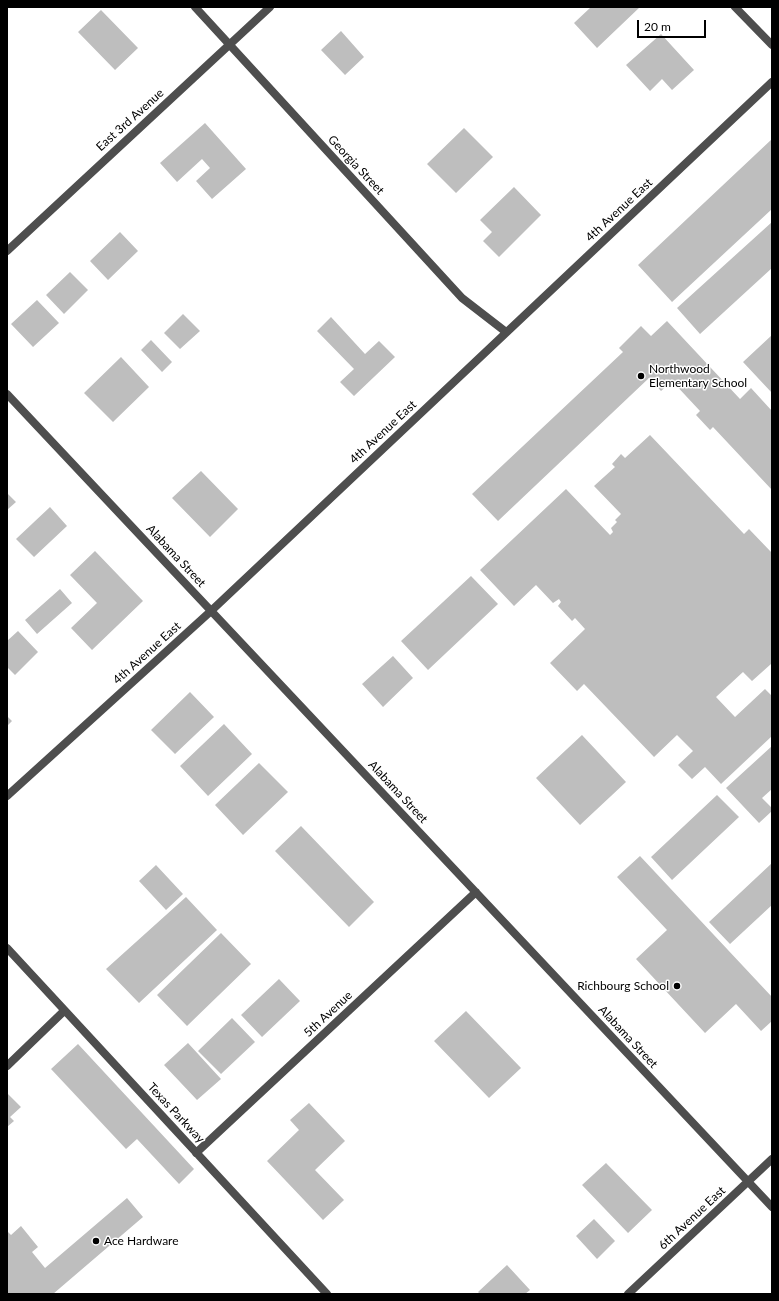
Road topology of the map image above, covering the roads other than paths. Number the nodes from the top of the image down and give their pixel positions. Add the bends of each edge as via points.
1 (195, 7) edge
2 (270, 7) edge
3 (735, 7) edge
4 (230, 45) junction
5 (772, 45) edge
6 (772, 82) edge
7 (7, 251) edge
8 (506, 332) junction
9 (7, 394) edge
10 (211, 611) junction
11 (7, 796) edge
12 (476, 892) junction
13 (7, 948) edge
14 (64, 1011) junction
15 (7, 1066) edge
16 (196, 1153) junction
17 (772, 1159) edge
18 (748, 1182) junction
19 (772, 1207) edge
20 (327, 1294) edge
21 (628, 1294) edge

1 - 4 street, Georgia Street
2 - 4 street, East 3rd Avenue
3 - 5 street
4 - 7 street, East 3rd Avenue
4 - 8 street, Georgia Street via 462,298
6 - 8 street, 4th Avenue East
8 - 10 street, 4th Avenue East
9 - 10 street, Alabama Street
10 - 11 street, 4th Avenue East
10 - 12 street, Alabama Street
12 - 16 street, 5th Avenue
12 - 18 street, Alabama Street
13 - 14 street, Texas Parkway
14 - 15 street
14 - 16 street, Texas Parkway
16 - 20 street, Texas Parkway
17 - 18 street, 6th Avenue East
18 - 19 street, Alabama Street
18 - 21 street, 6th Avenue East

